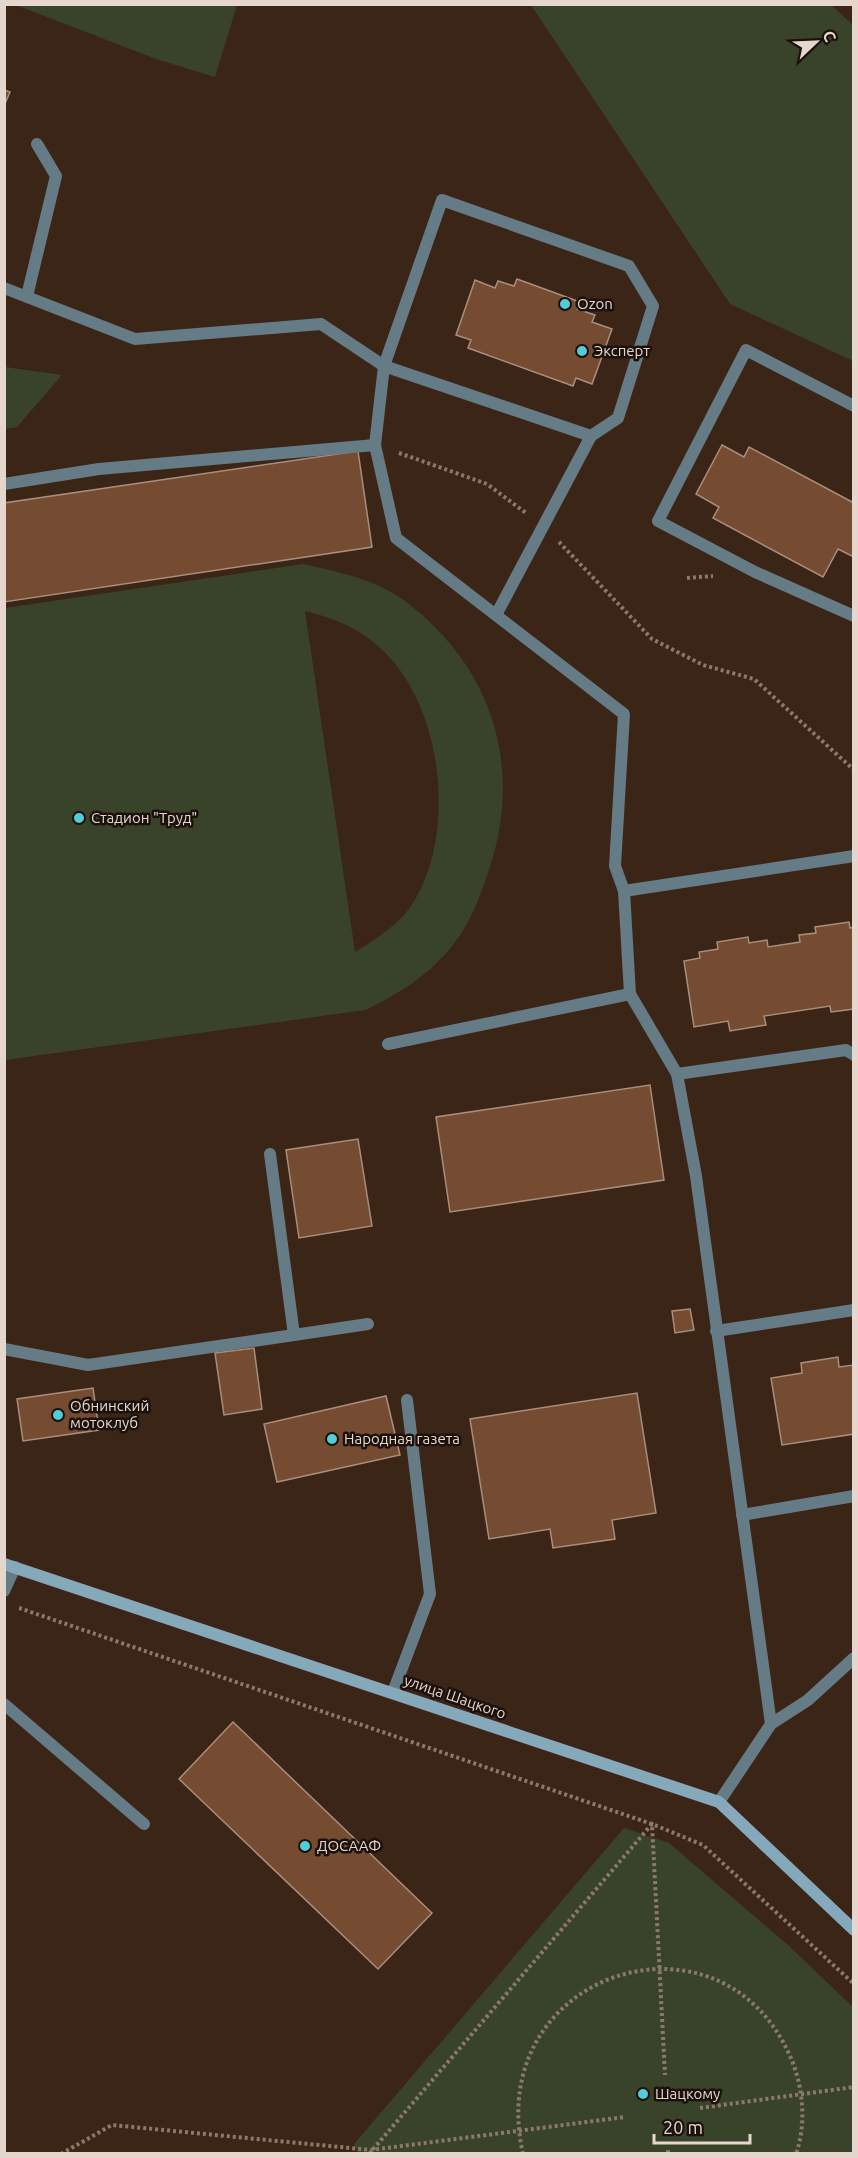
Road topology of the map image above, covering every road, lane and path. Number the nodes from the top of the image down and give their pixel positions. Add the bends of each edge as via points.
1 (37, 144) dead end
2 (4, 288) edge
3 (27, 296) junction
4 (384, 366) junction
5 (854, 406) edge
6 (591, 436) junction
7 (375, 445) junction
8 (4, 484) edge
9 (544, 525) junction
10 (496, 615) junction
11 (854, 616) edge
12 (854, 770) edge
13 (854, 856) edge
14 (624, 891) junction
15 (630, 994) junction
16 (388, 1044) dead end
17 (854, 1055) edge
18 (677, 1074) junction
19 (270, 1154) dead end
20 (854, 1310) edge
21 (368, 1324) dead end
22 (716, 1331) junction
23 (294, 1335) junction
24 (4, 1349) edge
25 (407, 1400) dead end
26 (854, 1496) edge
27 (742, 1515) junction
28 (10, 1566) edge
29 (4, 1591) edge
30 (13, 1606) dead end
31 (854, 1658) edge
32 (393, 1692) junction
33 (4, 1704) edge
34 (771, 1724) junction
35 (719, 1802) junction
36 (144, 1824) dead end
37 (652, 1824) junction
38 (854, 1930) edge
39 (660, 1969) junction
40 (854, 1984) edge
41 (665, 2075) dead end
42 (854, 2087) edge
43 (801, 2094) junction
44 (700, 2108) dead end
45 (625, 2117) dead end
46 (518, 2131) junction
47 (370, 2152) edge
48 (61, 2154) edge
49 (523, 2154) edge
50 (796, 2154) edge

1 - 3 lane via 56,176
2 - 3 lane
3 - 4 lane via 135,339 321,324
4 - 6 lane
4 - 6 lane via 442,200 629,266 653,306 618,418
4 - 7 lane
5 - 11 lane via 746,350 658,521 755,572
6 - 9 lane
7 - 8 lane via 99,469
7 - 9 path via 487,484
7 - 10 lane via 396,538
9 - 10 lane
9 - 12 path via 652,639 702,665 754,679
10 - 14 lane via 624,714 615,866
13 - 14 lane
14 - 15 lane
15 - 16 lane
15 - 18 lane
17 - 18 lane via 846,1050
18 - 22 lane via 696,1176 701,1268
19 - 23 lane
20 - 22 lane
21 - 23 lane
22 - 27 lane
23 - 24 lane via 88,1365
25 - 32 lane via 430,1594
26 - 27 lane
27 - 34 lane
28 - 29 lane
28 - 32 street, улица Шацкого
30 - 37 path
31 - 34 lane via 808,1700
32 - 35 street, улица Шацкого
33 - 36 lane
34 - 35 lane
35 - 38 street, улица Шацкого
37 - 39 path
37 - 40 path via 704,1845
37 - 47 path
39 - 41 path
39 - 43 path via 697,1974 747,1999 783,2041 795,2066
39 - 46 path via 614,1976 588,1988 546,2024 531,2048 522,2074 517,2102
42 - 43 path
43 - 44 path
43 - 50 path via 802,2122
45 - 46 path
46 - 47 path
46 - 49 path
47 - 48 path via 112,2125

